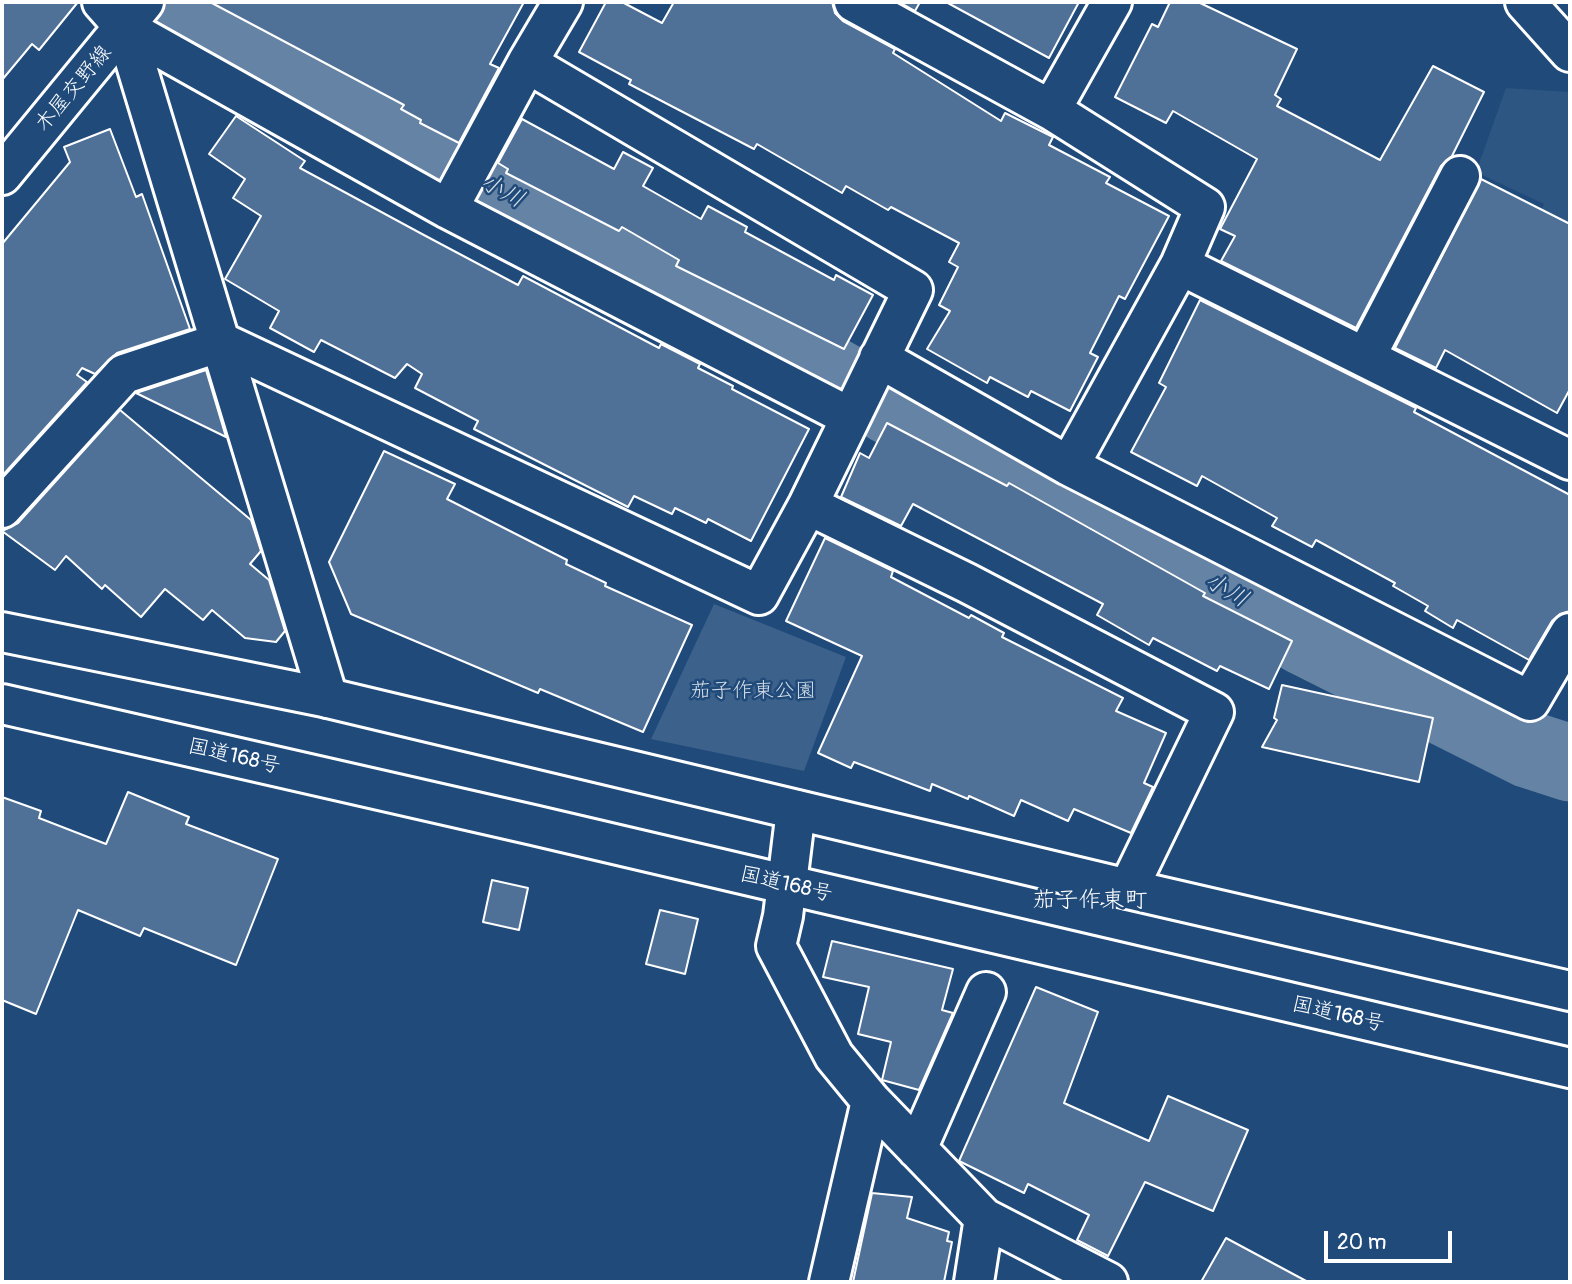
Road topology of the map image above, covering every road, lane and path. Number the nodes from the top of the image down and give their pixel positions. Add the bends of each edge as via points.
1 (563, 2) edge
2 (854, 2) edge
3 (1112, 2) edge
4 (1525, 2) edge
5 (128, 9) edge
6 (1570, 52) edge
7 (527, 63) junction
8 (1051, 110) junction
9 (2, 175) edge
10 (1460, 176) dead end
11 (462, 182) junction
12 (1180, 265) junction
13 (221, 342) junction
14 (1366, 356) junction
15 (879, 358) junction
16 (850, 417) junction
17 (1570, 460) edge
18 (1069, 466) junction
19 (808, 505) junction
20 (2, 508) edge
21 (2, 632) edge
22 (1570, 633) edge
23 (328, 698) junction
24 (2, 704) edge
25 (796, 810) junction
26 (786, 885) junction
27 (1128, 889) junction
28 (1570, 991) edge
29 (986, 992) dead end
30 (1570, 1068) edge
31 (871, 1101) junction
32 (917, 1149) junction
33 (984, 1218) junction
34 (829, 1282) edge
35 (974, 1282) edge
36 (1108, 1282) edge

1 - 7 main road
2 - 8 main road
3 - 8 main road
4 - 6 main road
5 - 9 main road, 木屋交野線
5 - 11 main road
5 - 13 main road
7 - 11 main road
7 - 15 main road via 913,290
8 - 12 main road via 1205,207
10 - 14 main road
11 - 16 main road
12 - 14 main road
12 - 18 main road
13 - 19 main road via 759,595
13 - 20 main road via 124,374
13 - 23 main road
14 - 17 main road
15 - 16 main road
15 - 18 main road
16 - 19 main road
18 - 22 main road via 1530,701
19 - 27 main road via 1214,712
21 - 23 main road
23 - 25 main road
24 - 26 main road, 国道168号
25 - 26 main road
25 - 27 main road
26 - 30 main road, 国道168号
26 - 31 main road via 776,946 834,1056
27 - 28 main road
29 - 32 main road
31 - 32 main road
31 - 34 main road
32 - 33 main road
33 - 35 main road
33 - 36 main road

